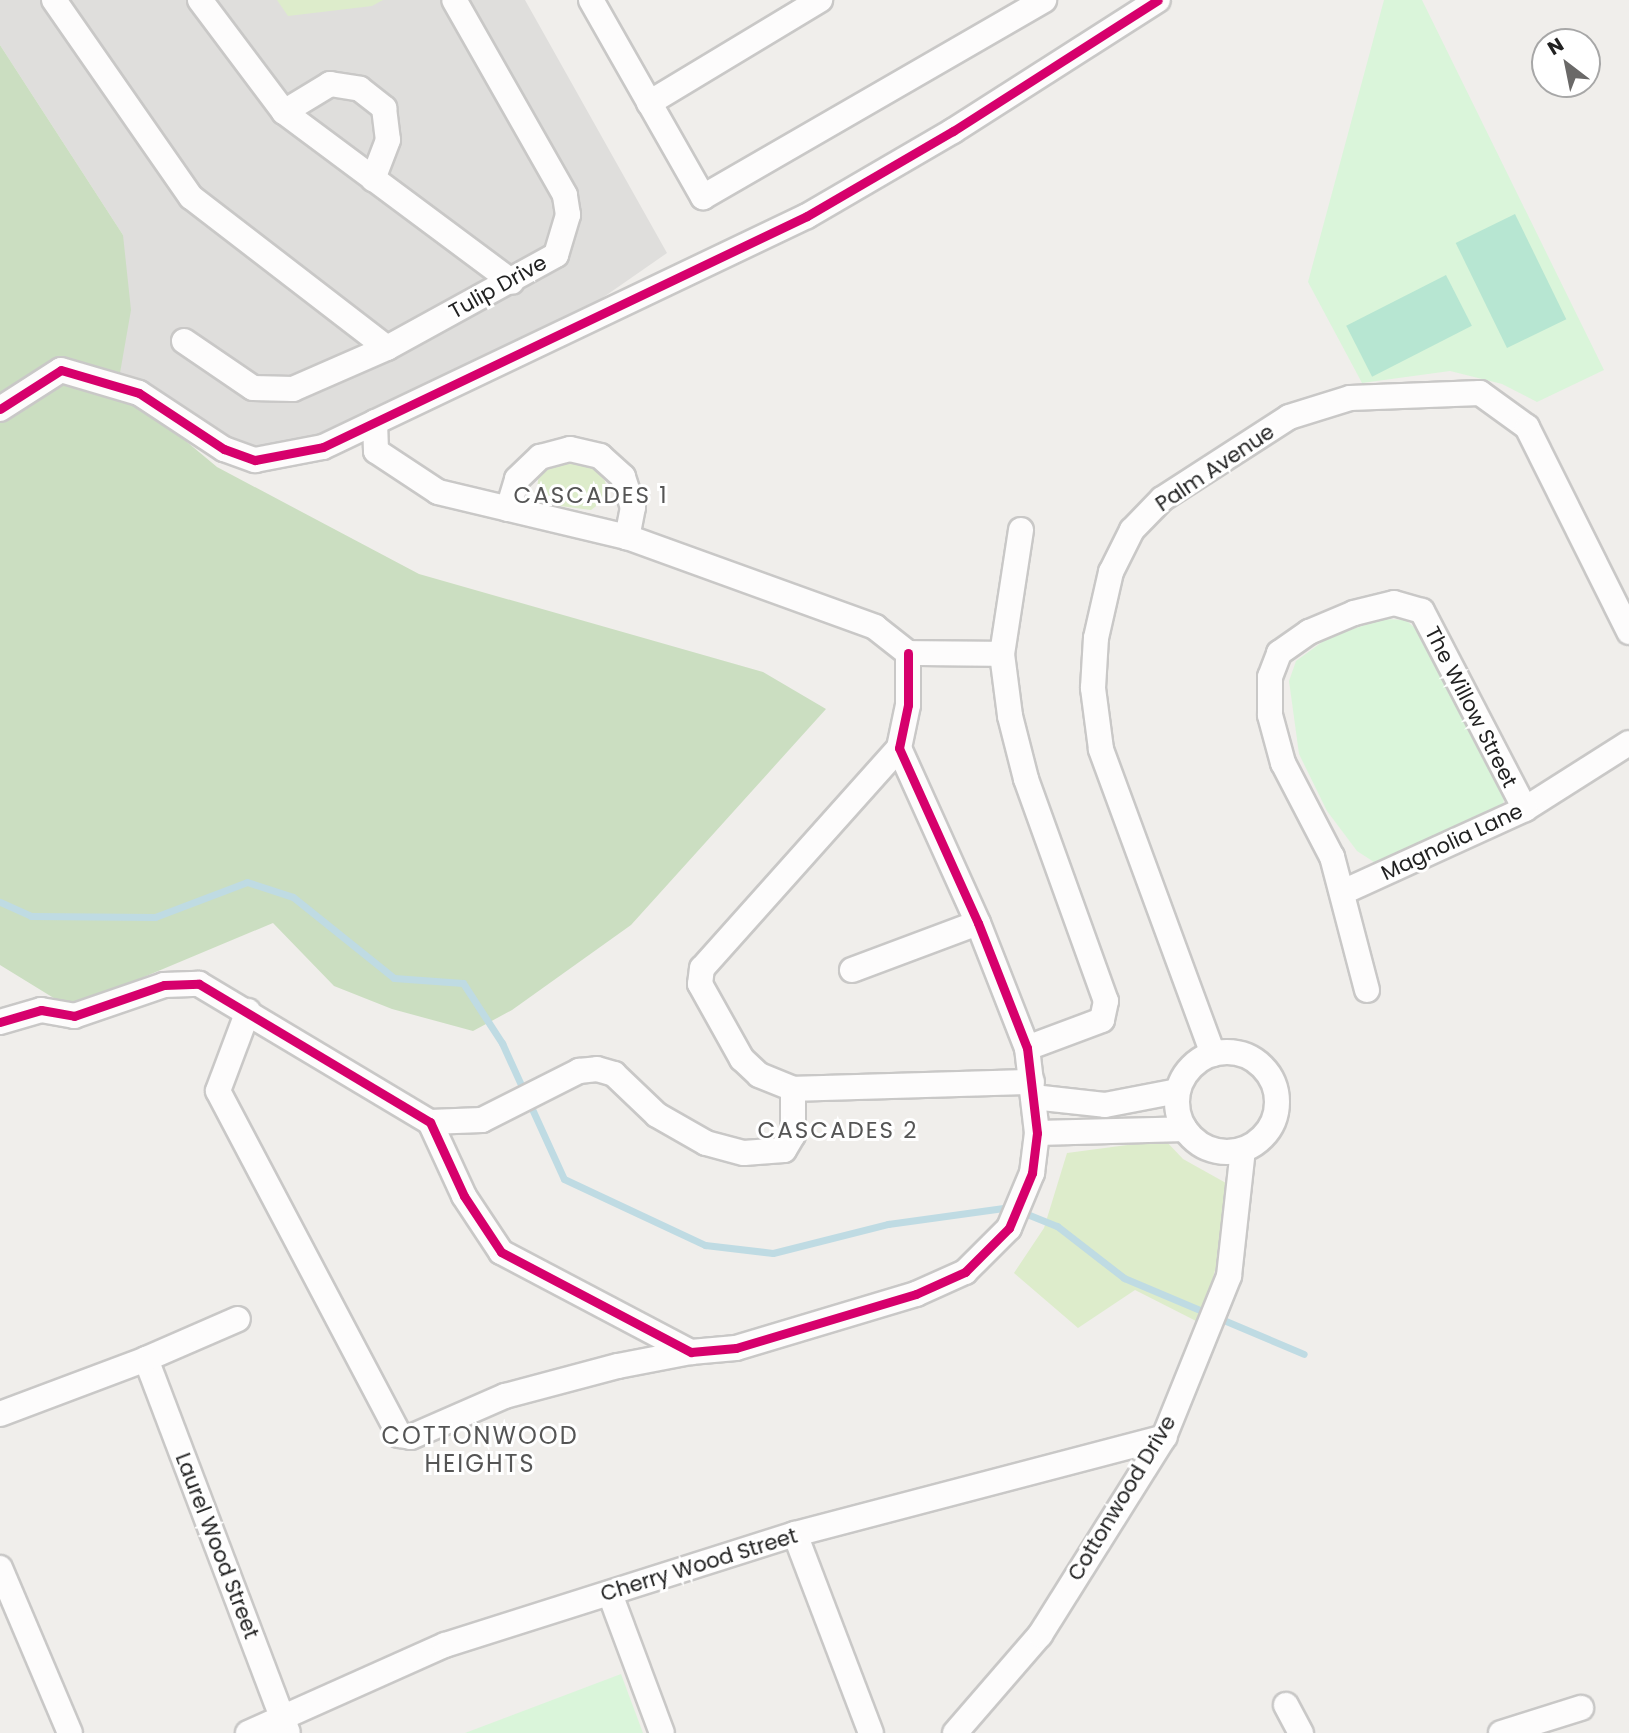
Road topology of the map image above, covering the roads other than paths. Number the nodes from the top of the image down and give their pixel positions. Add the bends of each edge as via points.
1 (54, 0) edge
2 (200, 0) edge
3 (454, 0) edge
4 (820, 0) edge
5 (1044, 0) edge
6 (1158, 0) edge
7 (597, 2) edge
8 (649, 103) junction
9 (284, 113) junction
10 (373, 179) junction
11 (512, 282) junction
12 (184, 341) dead end
13 (387, 348) junction
14 (0, 410) edge
15 (375, 422) junction
16 (508, 509) junction
17 (1021, 530) dead end
18 (627, 537) junction
19 (1629, 632) edge
20 (908, 653) junction
21 (1002, 654) junction
22 (1629, 743) edge
23 (899, 748) junction
24 (1525, 809) junction
25 (1343, 892) junction
26 (978, 923) junction
27 (852, 970) dead end
28 (1367, 990) dead end
29 (248, 1012) junction
30 (0, 1022) edge
31 (1027, 1048) junction
32 (1213, 1054) junction
33 (793, 1089) junction
34 (1033, 1089) junction
35 (1178, 1091) junction
36 (430, 1122) junction
37 (1185, 1129) junction
38 (1037, 1133) junction
39 (1243, 1150) junction
40 (238, 1319) dead end
41 (691, 1352) junction
42 (146, 1359) junction
43 (0, 1414) edge
44 (1164, 1437) junction
45 (795, 1535) junction
46 (0, 1568) edge
47 (610, 1594) junction
48 (1286, 1705) dead end
49 (1581, 1708) dead end
50 (285, 1725) edge
51 (69, 1733) edge
52 (248, 1733) edge
53 (662, 1733) edge
54 (871, 1733) edge
55 (955, 1733) edge
56 (1301, 1733) edge
57 (1501, 1733) edge

1 - 13 street via 191,197
2 - 9 street
3 - 11 street, Tulip Drive via 565,195 568,215 556,255
4 - 8 street
5 - 8 street via 703,197
6 - 15 street via 953,131 807,216
7 - 8 street
9 - 10 street
9 - 10 street via 330,84 360,89 384,108 388,140
10 - 11 street
11 - 13 street, Tulip Drive
12 - 13 street, Tulip Drive via 253,388 293,389
14 - 15 street via 61,370 139,393 224,449 255,460 323,447
15 - 16 street via 376,451 438,492
16 - 18 street
16 - 18 street via 517,479 540,457 570,449 600,456 623,477 633,507
17 - 21 street
18 - 20 street via 874,627
19 - 32 street, Palm Avenue via 1527,427 1480,393 1350,398 1289,417 1162,499 1132,530 1111,572 1096,638 1093,688 1101,749
20 - 21 street
20 - 23 street via 908,705
21 - 31 street via 1010,716 1026,779 1106,1001 1102,1020
22 - 24 street, Magnolia Lane
23 - 26 street
23 - 33 street via 702,968 701,984 742,1059 758,1075
24 - 25 street, Magnolia Lane
24 - 25 street, The Willow Street via 1422,611 1394,603 1354,612 1309,632 1279,653 1270,677 1270,715 1283,762 1332,857
25 - 28 street, The Willow Street
26 - 27 street
26 - 31 street
29 - 30 street via 199,984 164,985 74,1016 41,1010
29 - 36 street
29 - 41 street via 218,1091 399,1435 411,1437 505,1396
31 - 34 street
32 - 35 street via 1191,1069
32 - 39 street via 1232,1052 1251,1058 1266,1070 1275,1087 1278,1106 1272,1125 1260,1140
33 - 34 street
33 - 36 street via 793,1135 784,1150 744,1153 706,1143 657,1115 614,1074 597,1069 579,1071 482,1120
34 - 35 street via 1105,1105
34 - 38 street
35 - 37 street via 1178,1111
36 - 41 street via 464,1196 501,1252
37 - 38 street
37 - 39 street via 1200,1144 1221,1152
38 - 41 street via 1032,1173 1009,1228 965,1272 916,1294 736,1348
39 - 44 street, Cottonwood Drive via 1229,1276
40 - 42 street
42 - 43 street
42 - 50 street, Laurel Wood Street
44 - 45 street, Cherry Wood Street
44 - 55 street, Cottonwood Drive via 1040,1634
45 - 47 street, Cherry Wood Street
45 - 54 street
46 - 51 street
47 - 50 street, Cherry Wood Street via 445,1645
47 - 53 street
48 - 56 street
49 - 57 street
50 - 52 street, Cherry Wood Street

